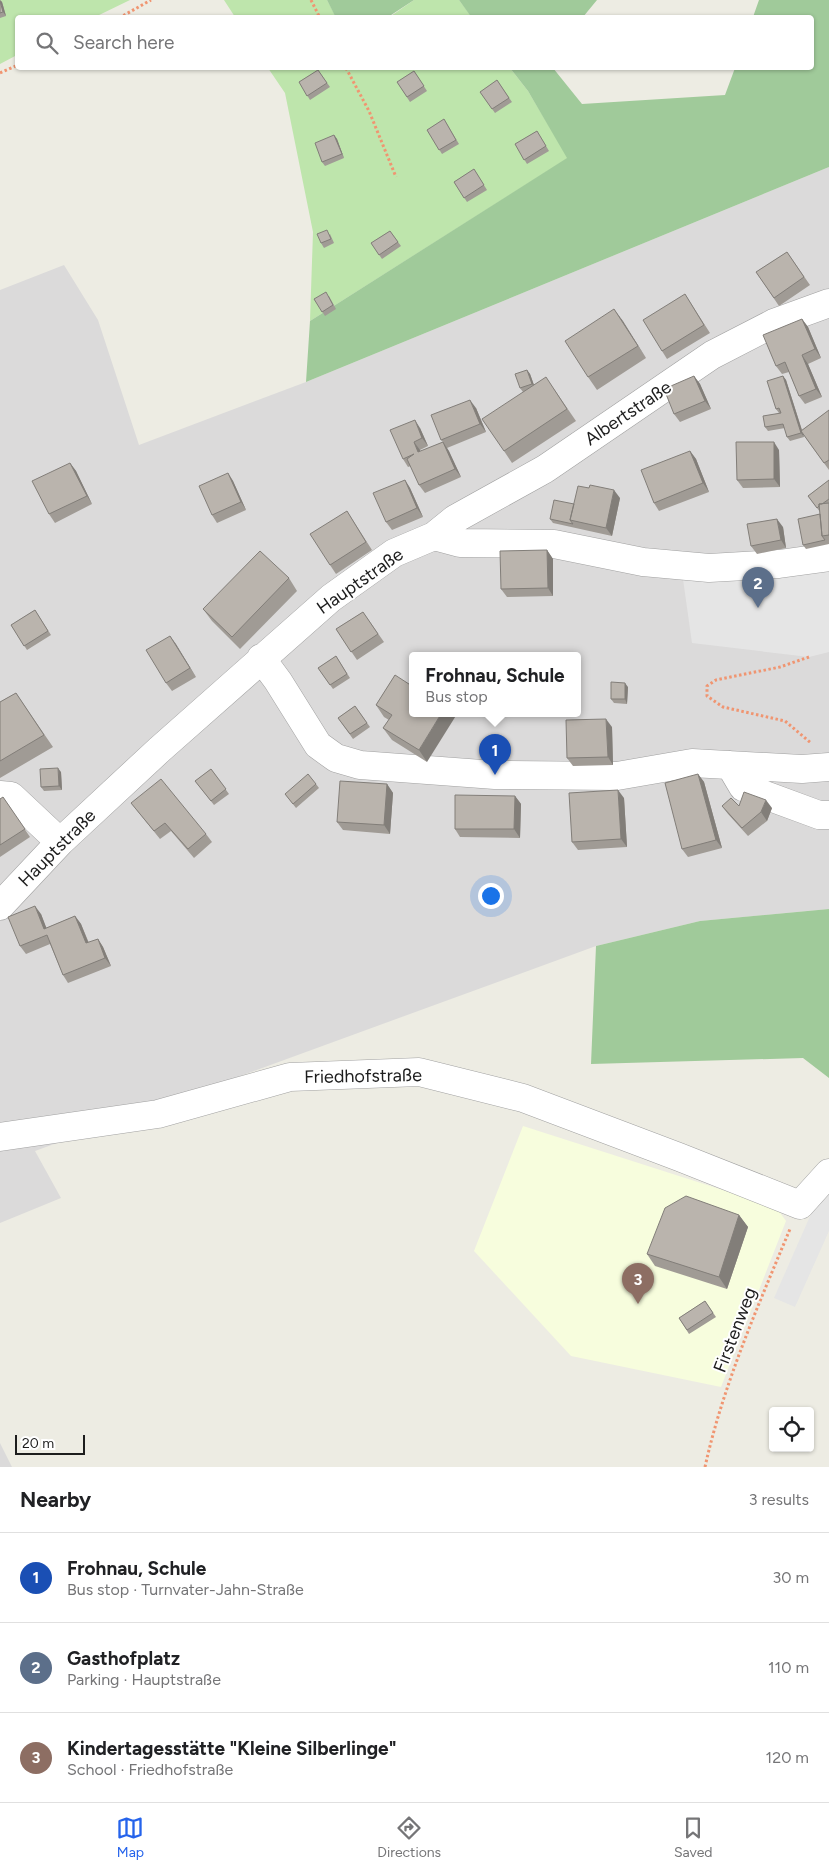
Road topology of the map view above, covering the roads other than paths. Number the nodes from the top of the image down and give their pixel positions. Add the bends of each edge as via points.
1 (829, 303) edge
2 (434, 536) junction
3 (829, 558) edge
4 (260, 658) junction
5 (823, 757) edge
6 (730, 765) junction
7 (0, 795) edge
8 (829, 815) edge
9 (60, 842) junction
10 (0, 906) edge
11 (0, 1138) edge
12 (829, 1174) edge

1 - 2 street, Albertstraße via 774,323 712,355 545,469 455,519
2 - 3 street via 460,543 554,544 643,562 709,568
2 - 4 street, Hauptstraße via 394,553 331,598
4 - 6 street via 318,745 336,758 360,765 494,775 617,776 692,763
4 - 9 street, Hauptstraße
5 - 6 street via 802,770
6 - 8 street via 742,787 819,815
7 - 9 street via 12,796
9 - 10 street, Hauptstraße
11 - 12 street, Friedhofstraße via 158,1114 290,1077 419,1072 523,1098 800,1205

